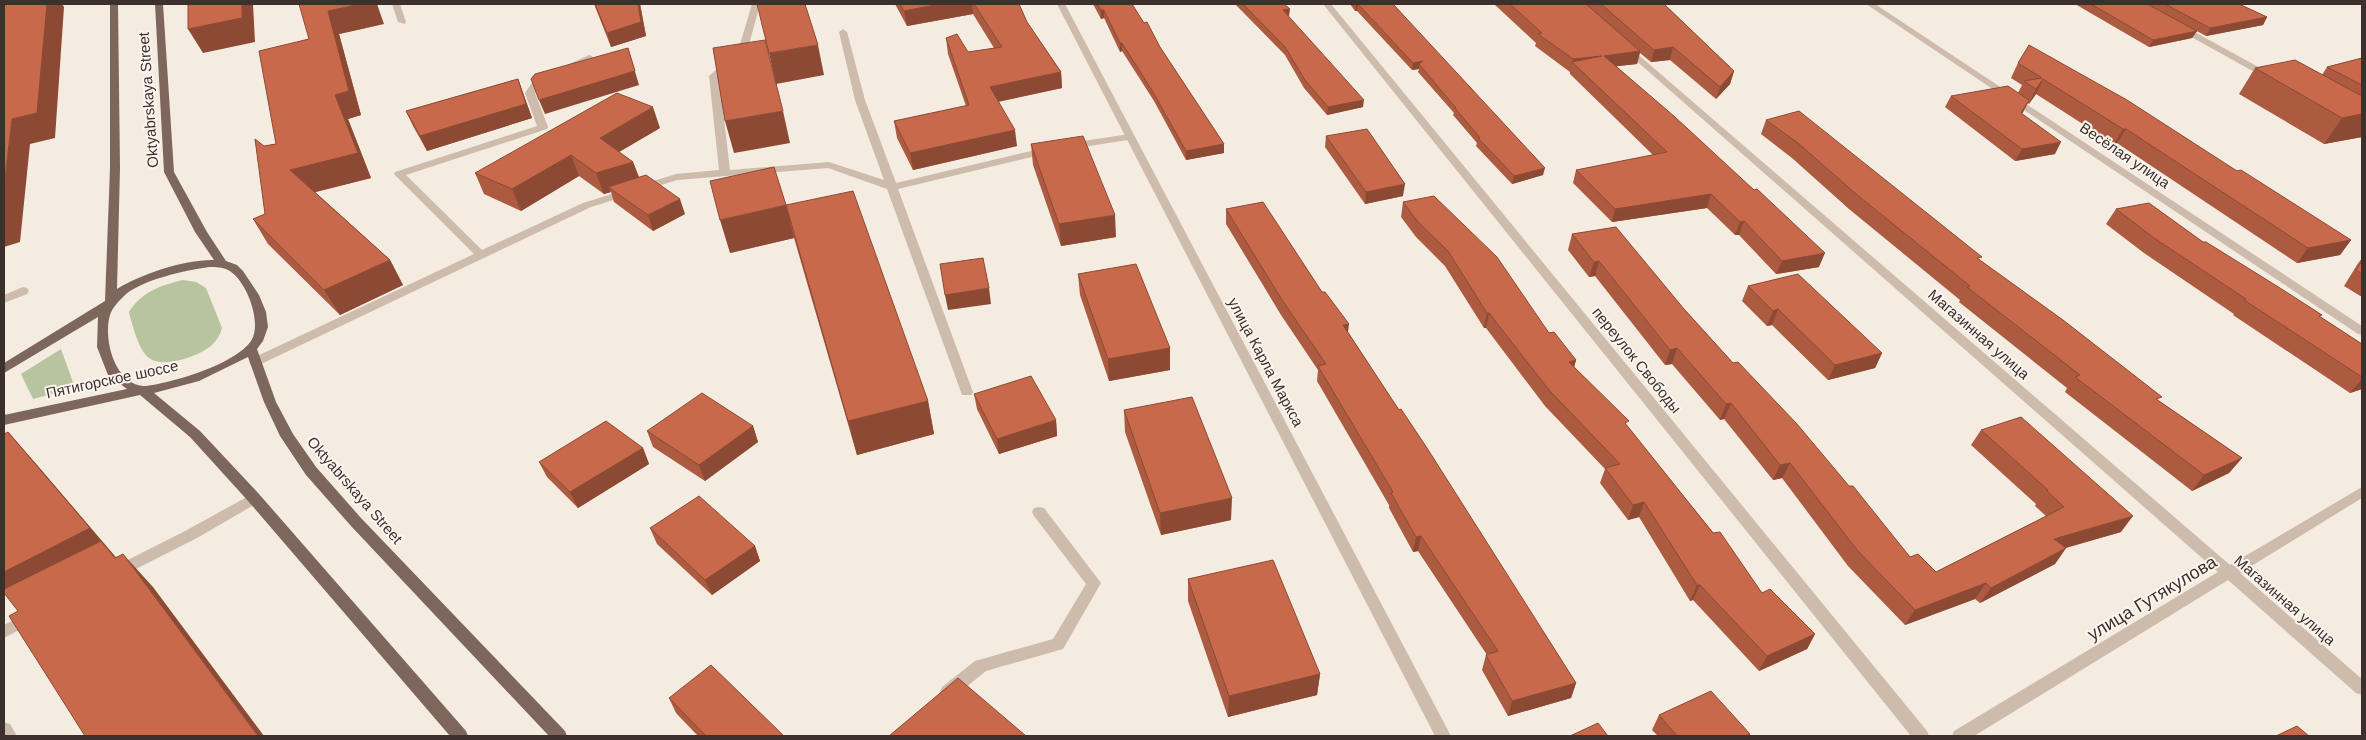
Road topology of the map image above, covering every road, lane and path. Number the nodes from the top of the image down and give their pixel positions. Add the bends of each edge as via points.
1 (114, 4) edge
2 (159, 4) edge
3 (396, 4) edge
4 (756, 4) edge
5 (1061, 4) edge
6 (1327, 4) edge
7 (1870, 4) edge
8 (402, 22) dead end
9 (2171, 22) edge
10 (843, 32) dead end
11 (1621, 43) edge
12 (589, 58) edge
13 (2279, 82) edge
14 (1130, 137) junction
15 (725, 173) junction
16 (893, 187) junction
17 (482, 256) junction
18 (222, 264) junction
19 (23, 291) dead end
20 (4, 299) edge
21 (110, 303) junction
22 (2362, 331) edge
23 (253, 355) junction
24 (4, 369) edge
25 (142, 390) junction
26 (966, 392) dead end
27 (4, 420) edge
28 (2362, 492) edge
29 (254, 498) junction
30 (1039, 512) dead end
31 (2229, 573) junction
32 (106, 577) edge
33 (46, 609) edge
34 (4, 632) edge
35 (2362, 688) edge
36 (937, 701) edge
37 (4, 729) edge
38 (9, 736) edge
39 (460, 736) edge
40 (559, 736) edge
41 (1443, 736) edge
42 (1921, 736) edge
43 (1960, 736) edge

1 - 21 main road, Oktyabrskaya Street via 115,168
2 - 18 main road, Oktyabrskaya Street via 169,172
3 - 8 street
4 - 15 street via 742,52 714,76
5 - 14 street, улица Карла Маркса
6 - 42 street, переулок Свободы
7 - 22 street, Весёлая улица
9 - 13 street
10 - 16 street via 860,100
11 - 31 street, Магазинная улица
12 - 17 street via 540,79 530,93 543,128 399,174
14 - 16 street via 1063,147
14 - 41 street, улица Карла Маркса
15 - 16 street via 829,165
15 - 17 street via 676,177 587,206
16 - 26 street
17 - 23 street
18 - 21 main road via 195,266 156,276 122,291
18 - 23 main road, Oktyabrskaya Street via 232,268 247,283 262,315 261,337
19 - 20 street
21 - 24 main road
21 - 25 main road via 102,321 107,358 114,375
23 - 25 main road, Пятигорское шоссе via 236,358 196,377
23 - 40 main road, Oktyabrskaya Street via 270,402 287,436 311,471
25 - 27 main road, Пятигорское шоссе
25 - 29 main road via 195,434
28 - 31 street, улица Гутякулова
29 - 32 street via 192,534
29 - 39 main road
30 - 36 street via 1094,583 1058,644 981,666
31 - 35 street, Магазинная улица
31 - 43 street, улица Гутякулова
33 - 34 street
37 - 38 street

